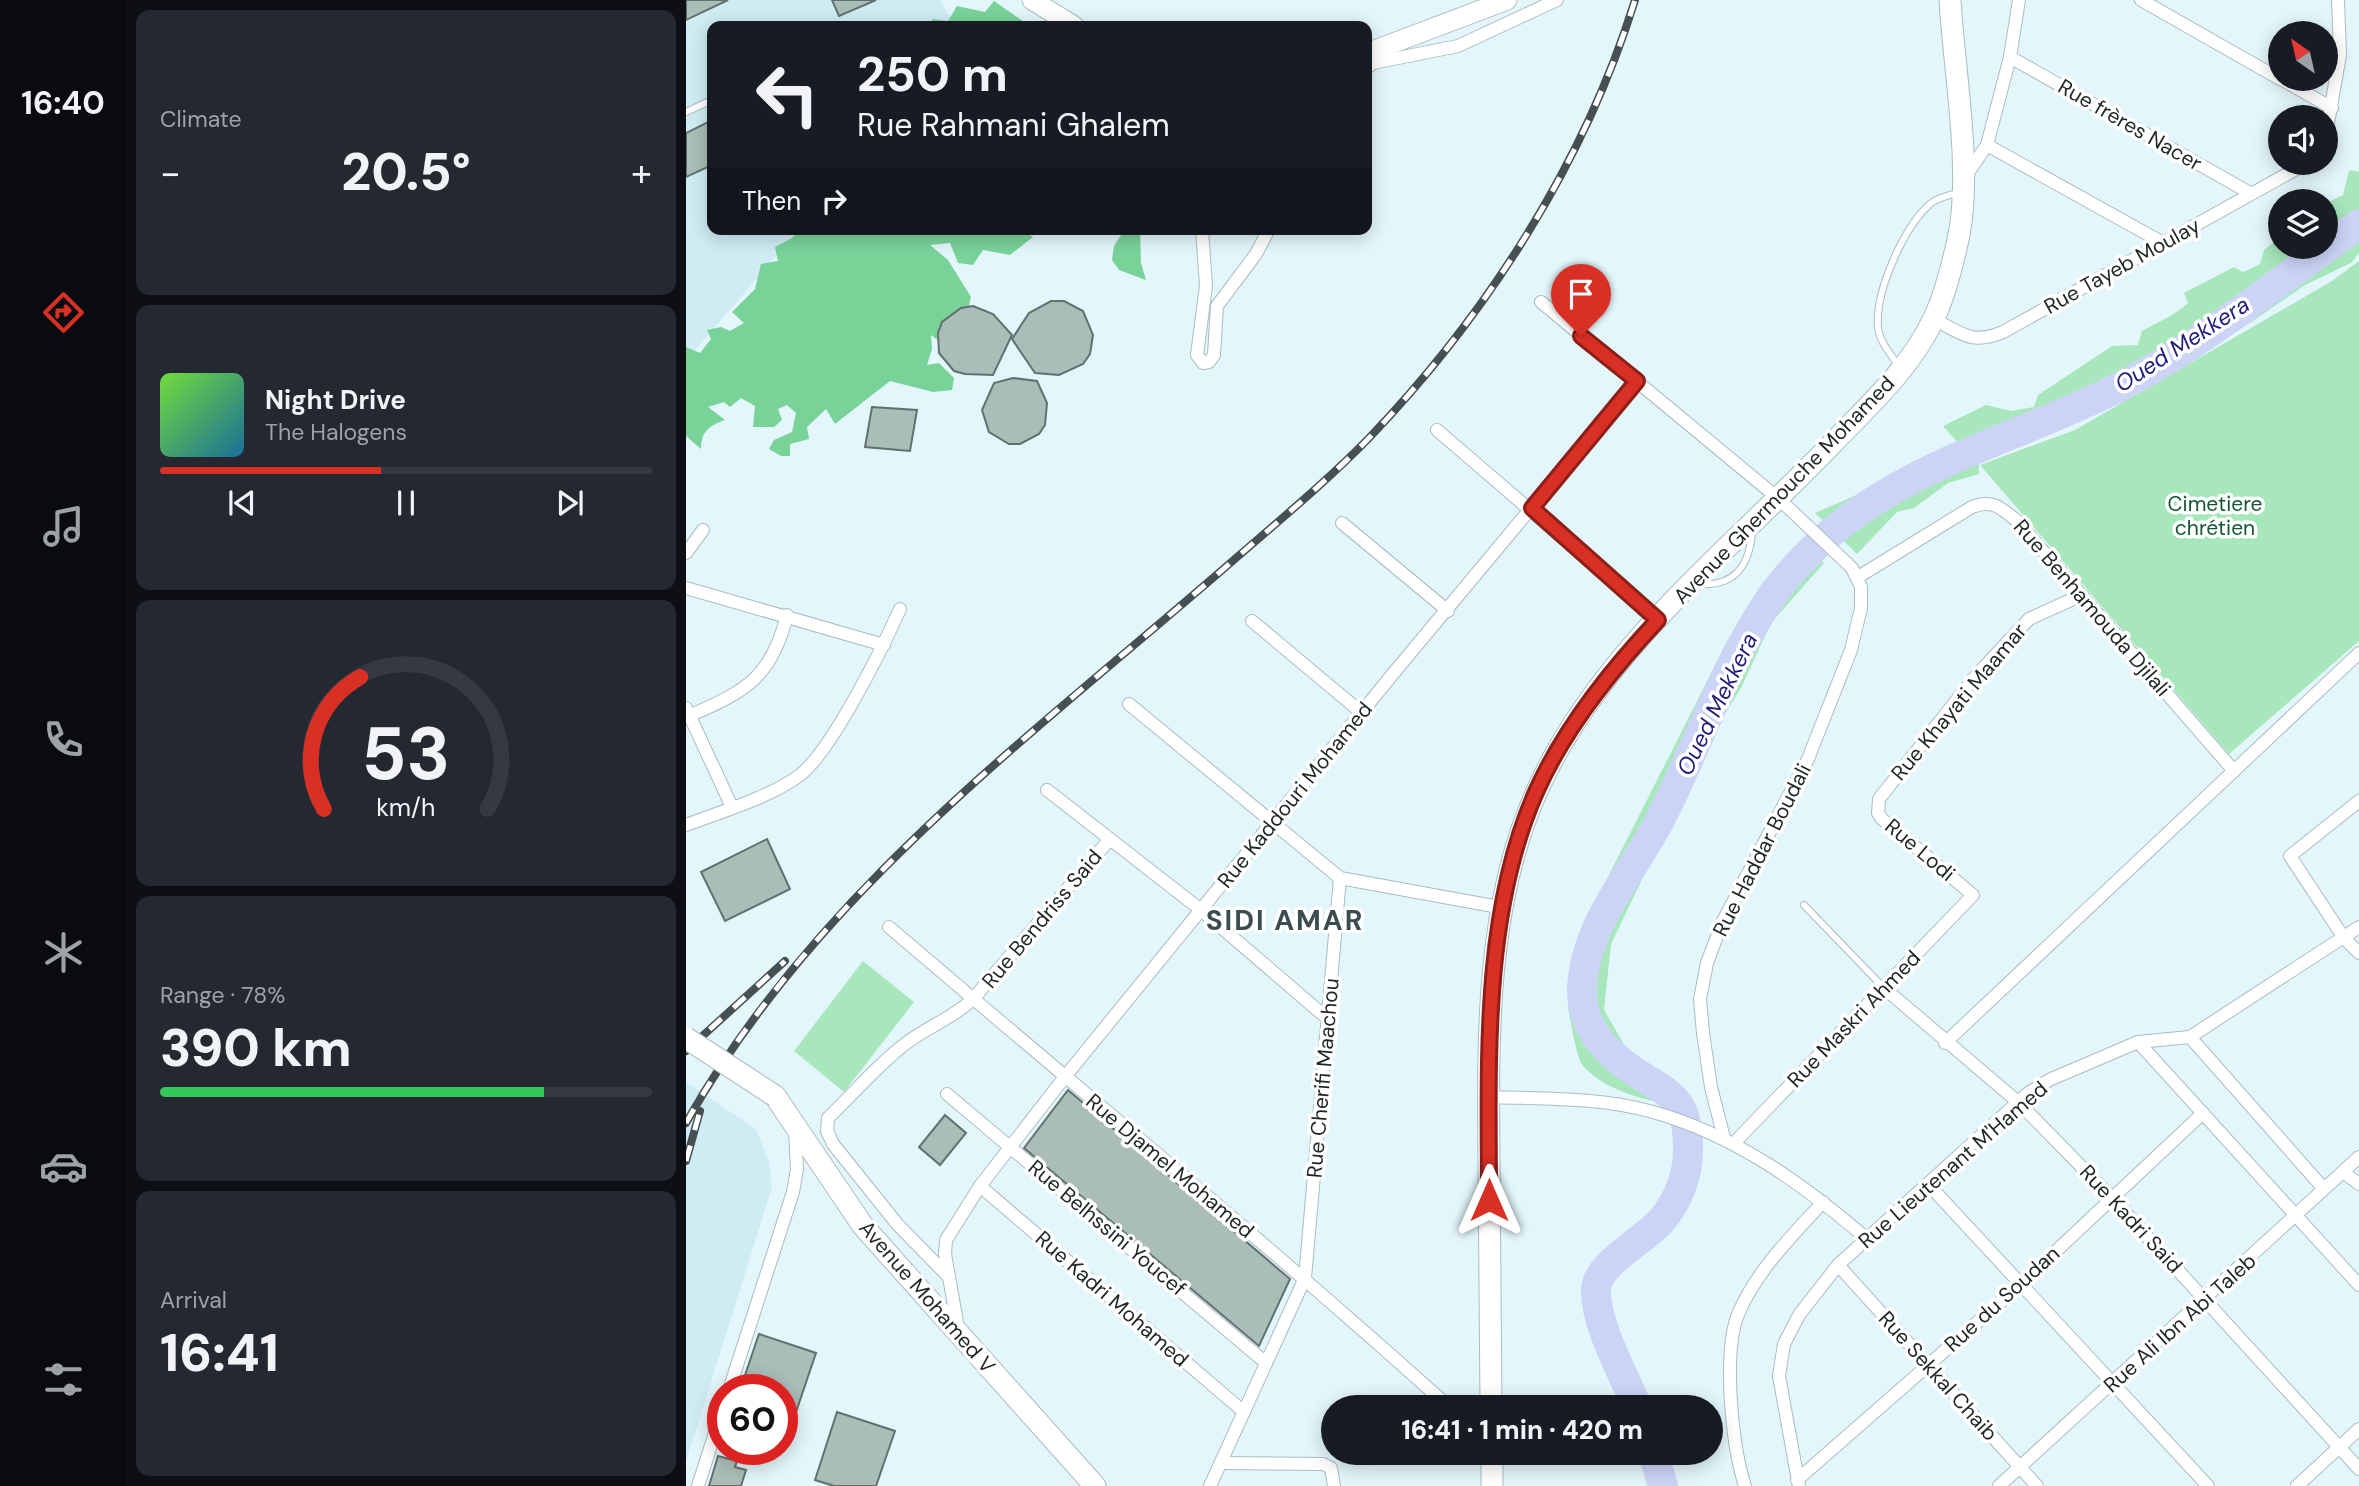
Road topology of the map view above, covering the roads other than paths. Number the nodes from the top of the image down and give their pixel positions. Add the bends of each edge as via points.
1 (1032, 0) edge
2 (1507, 0) edge
3 (1557, 0) edge
4 (1950, 0) edge
5 (2019, 0) edge
6 (2141, 0) edge
7 (2338, 0) edge
8 (1066, 21) edge
9 (1372, 51) edge
10 (2010, 57) junction
11 (1372, 64) edge
12 (2268, 72) edge
13 (2302, 91) edge
14 (707, 102) edge
15 (2327, 105) edge
16 (2332, 105) edge
17 (686, 112) edge
18 (1987, 145) junction
19 (2284, 175) edge
20 (1963, 186) junction
21 (2250, 193) junction
22 (1202, 235) edge
23 (1266, 235) edge
24 (2165, 244) junction
25 (1206, 286) junction
26 (1224, 293) junction
27 (1541, 302) dead end
28 (1934, 319) junction
29 (1901, 370) junction
30 (1637, 381) junction
31 (1437, 430) dead end
32 (1779, 499) junction
33 (1532, 508) junction
34 (1342, 523) dead end
35 (703, 530) dead end
36 (686, 553) edge
37 (1855, 572) junction
38 (686, 588) edge
39 (2082, 595) junction
40 (900, 609) dead end
41 (1448, 611) junction
42 (787, 615) junction
43 (1658, 620) junction
44 (1252, 621) dead end
45 (884, 645) junction
46 (2359, 653) edge
47 (1129, 704) dead end
48 (689, 711) edge
49 (1362, 713) junction
50 (2234, 771) junction
51 (1047, 790) dead end
52 (1879, 799) joint
53 (2359, 801) edge
54 (733, 807) junction
55 (1272, 824) junction
56 (686, 825) edge
57 (1110, 839) junction
58 (1340, 878) junction
59 (1973, 895) joint
60 (1804, 905) dead end
61 (1504, 908) junction
62 (1201, 910) junction
63 (888, 927) dead end
64 (2359, 927) edge
65 (2344, 938) junction
66 (2359, 953) edge
67 (1884, 988) junction
68 (973, 999) junction
69 (1328, 1019) junction
70 (2190, 1037) junction
71 (686, 1038) edge
72 (2138, 1042) junction
73 (1945, 1043) junction
74 (1064, 1078) junction
75 (947, 1094) dead end
76 (1489, 1097) junction
77 (2018, 1102) junction
78 (2203, 1114) junction
79 (795, 1125) junction
80 (1729, 1141) junction
81 (1010, 1146) junction
82 (2359, 1157) edge
83 (2343, 1172) junction
84 (1928, 1184) junction
85 (2359, 1184) edge
86 (980, 1186) junction
87 (2324, 1189) junction
88 (2113, 1199) junction
89 (1823, 1202) junction
90 (2296, 1216) junction
91 (1867, 1239) junction
92 (1838, 1265) junction
93 (949, 1277) junction
94 (1305, 1278) junction
95 (2021, 1284) junction
96 (2359, 1285) edge
97 (2205, 1300) junction
98 (960, 1338) junction
99 (1266, 1363) junction
100 (1928, 1365) junction
101 (734, 1374) edge
102 (2113, 1384) junction
103 (1436, 1395) edge
104 (1491, 1395) edge
105 (1244, 1412) junction
106 (2359, 1429) edge
107 (2339, 1447) junction
108 (707, 1458) edge
109 (1221, 1463) junction
110 (1492, 1465) edge
111 (2020, 1468) junction
112 (2359, 1469) edge
113 (1798, 1483) edge
114 (698, 1486) edge
115 (1095, 1486) edge
116 (1210, 1486) edge
117 (1334, 1486) edge
118 (1492, 1486) edge
119 (1745, 1486) edge
120 (2000, 1486) edge
121 (2037, 1486) edge
122 (2208, 1486) edge
123 (2297, 1486) edge

1 - 8 street
2 - 9 street
3 - 11 street via 1458,46
4 - 20 main road, Avenue Ghermouche Mohamed
5 - 10 street
6 - 12 street
7 - 16 street via 2340,55
10 - 18 street
10 - 21 street, Rue frères Nacer
13 - 15 street
14 - 17 lane
18 - 20 street
18 - 24 street
19 - 21 street, Rue Tayeb Moulay
20 - 28 main road, Avenue Ghermouche Mohamed via 1960,232
20 - 29 lane via 1933,201 1918,216 1904,236 1882,296 1881,339
21 - 24 street, Rue Tayeb Moulay
22 - 25 street
23 - 26 street
24 - 28 street, Rue Tayeb Moulay via 1984,340 1972,339
25 - 26 street
25 - 26 street via 1197,355 1200,362 1206,363 1214,355 1217,306
27 - 30 street
28 - 29 main road, Avenue Ghermouche Mohamed
29 - 32 main road, Avenue Ghermouche Mohamed
30 - 32 street
30 - 33 street, Rue Kaddouri Mohamed
31 - 33 street
32 - 37 street
32 - 43 main road, Avenue Ghermouche Mohamed
33 - 41 street, Rue Kaddouri Mohamed
33 - 43 street
34 - 41 street
35 - 36 street
37 - 39 street, Rue Benhamouda Djilali via 1986,502 2017,521
37 - 80 street, Rue Haddar Boudali via 1861,587 1851,650 1808,759 1722,923 1707,963 1700,999 1703,1033 1711,1087
38 - 42 street
39 - 50 street, Rue Benhamouda Djilali
39 - 52 street, Rue Khayati Maamar via 2029,619 1974,678
40 - 45 street
41 - 49 street, Rue Kaddouri Mohamed
42 - 45 street
42 - 48 street via 779,647 764,670 731,696
43 - 61 main road, Avenue Ghermouche Mohamed via 1590,702 1559,749 1536,793 1514,858
44 - 49 street
45 - 54 street via 830,738 800,775
46 - 50 street
47 - 55 street
48 - 54 street
49 - 55 street, Rue Kaddouri Mohamed
50 - 73 street
51 - 57 street
52 - 59 street, Rue Lodi via 1882,818
53 - 65 street via 2290,856
54 - 56 street
55 - 58 street
55 - 62 street, Rue Kaddouri Mohamed
57 - 62 street
57 - 68 street, Rue Bendriss Said
58 - 61 street
58 - 69 street, Rue Cherifi Maachou
59 - 67 street, Rue Maskri Ahmed
60 - 67 lane
61 - 76 main road, Avenue Ghermouche Mohamed via 1490,1011
62 - 69 street
62 - 74 street, Rue Kaddouri Mohamed
63 - 68 street, Rue Djamel Mohamed
64 - 65 street
65 - 66 street
65 - 70 street
67 - 73 street, Rue Kadri Said
67 - 80 street, Rue Maskri Ahmed
68 - 74 street, Rue Djamel Mohamed
68 - 93 street, Rue Bendriss Said via 899,1048 828,1118 833,1144 898,1225
69 - 94 street, Rue Cherifi Maachou
70 - 72 street, Rue Lieutenant M'Hamed
70 - 87 street
71 - 79 main road, Avenue Mohamed V, bridge via 775,1096
72 - 77 street, Rue Lieutenant M'Hamed via 2049,1080
72 - 78 street
73 - 77 street, Rue Kadri Said
74 - 81 street, Rue Kaddouri Mohamed
74 - 94 street, Rue Djamel Mohamed
75 - 81 street, Rue Belhssini Youcef
76 - 80 street via 1596,1102 1652,1111
76 - 104 main road, Avenue Ghermouche Mohamed
77 - 84 street, Rue Lieutenant M'Hamed
77 - 88 street, Rue Kadri Said
78 - 88 street, Rue du Soudan
78 - 90 street
79 - 98 main road, Avenue Mohamed V via 863,1226
79 - 101 street via 793,1192
80 - 89 street
81 - 86 street, Rue Kaddouri Mohamed
81 - 99 street, Rue Belhssini Youcef
82 - 83 street, Rue Ali Ibn Abi Taleb
83 - 85 street
83 - 87 street, Rue Ali Ibn Abi Taleb
84 - 91 street, Rue Lieutenant M'Hamed
84 - 95 street
86 - 93 street, Rue Kaddouri Mohamed via 946,1240
86 - 105 street, Rue Kadri Mohamed
87 - 90 street, Rue Ali Ibn Abi Taleb
88 - 95 street, Rue du Soudan
88 - 97 street, Rue Kadri Said
89 - 91 street
89 - 119 street via 1763,1269 1738,1314 1731,1358 1732,1418
90 - 96 street
90 - 97 street, Rue Ali Ibn Abi Taleb
91 - 92 street, Rue Lieutenant M'Hamed
92 - 100 street, Rue Sekkal Chaib
92 - 113 street, Rue Lieutenant M'Hamed via 1799,1315 1784,1344 1780,1376
93 - 98 street, Rue Kaddouri Mohamed
94 - 99 street, Rue Cherifi Maachou
94 - 103 street, Rue Djamel Mohamed
95 - 100 street, Rue du Soudan
95 - 102 street
97 - 102 street, Rue Ali Ibn Abi Taleb
97 - 107 street, Rue Kadri Said
98 - 115 main road, Avenue Mohamed V
99 - 105 street, Rue Cherifi Maachou
100 - 111 street, Rue Sekkal Chaib
100 - 113 street, Rue du Soudan
102 - 111 street, Rue Ali Ibn Abi Taleb
102 - 122 street
105 - 109 street, Rue Cherifi Maachou
106 - 107 street
107 - 112 street, Rue Kadri Said
107 - 123 street
108 - 114 street
109 - 116 street, Rue Cherifi Maachou
109 - 117 street via 1323,1464 1331,1468
110 - 118 main road
111 - 120 street, Rue Ali Ibn Abi Taleb
111 - 121 street, Rue Sekkal Chaib

